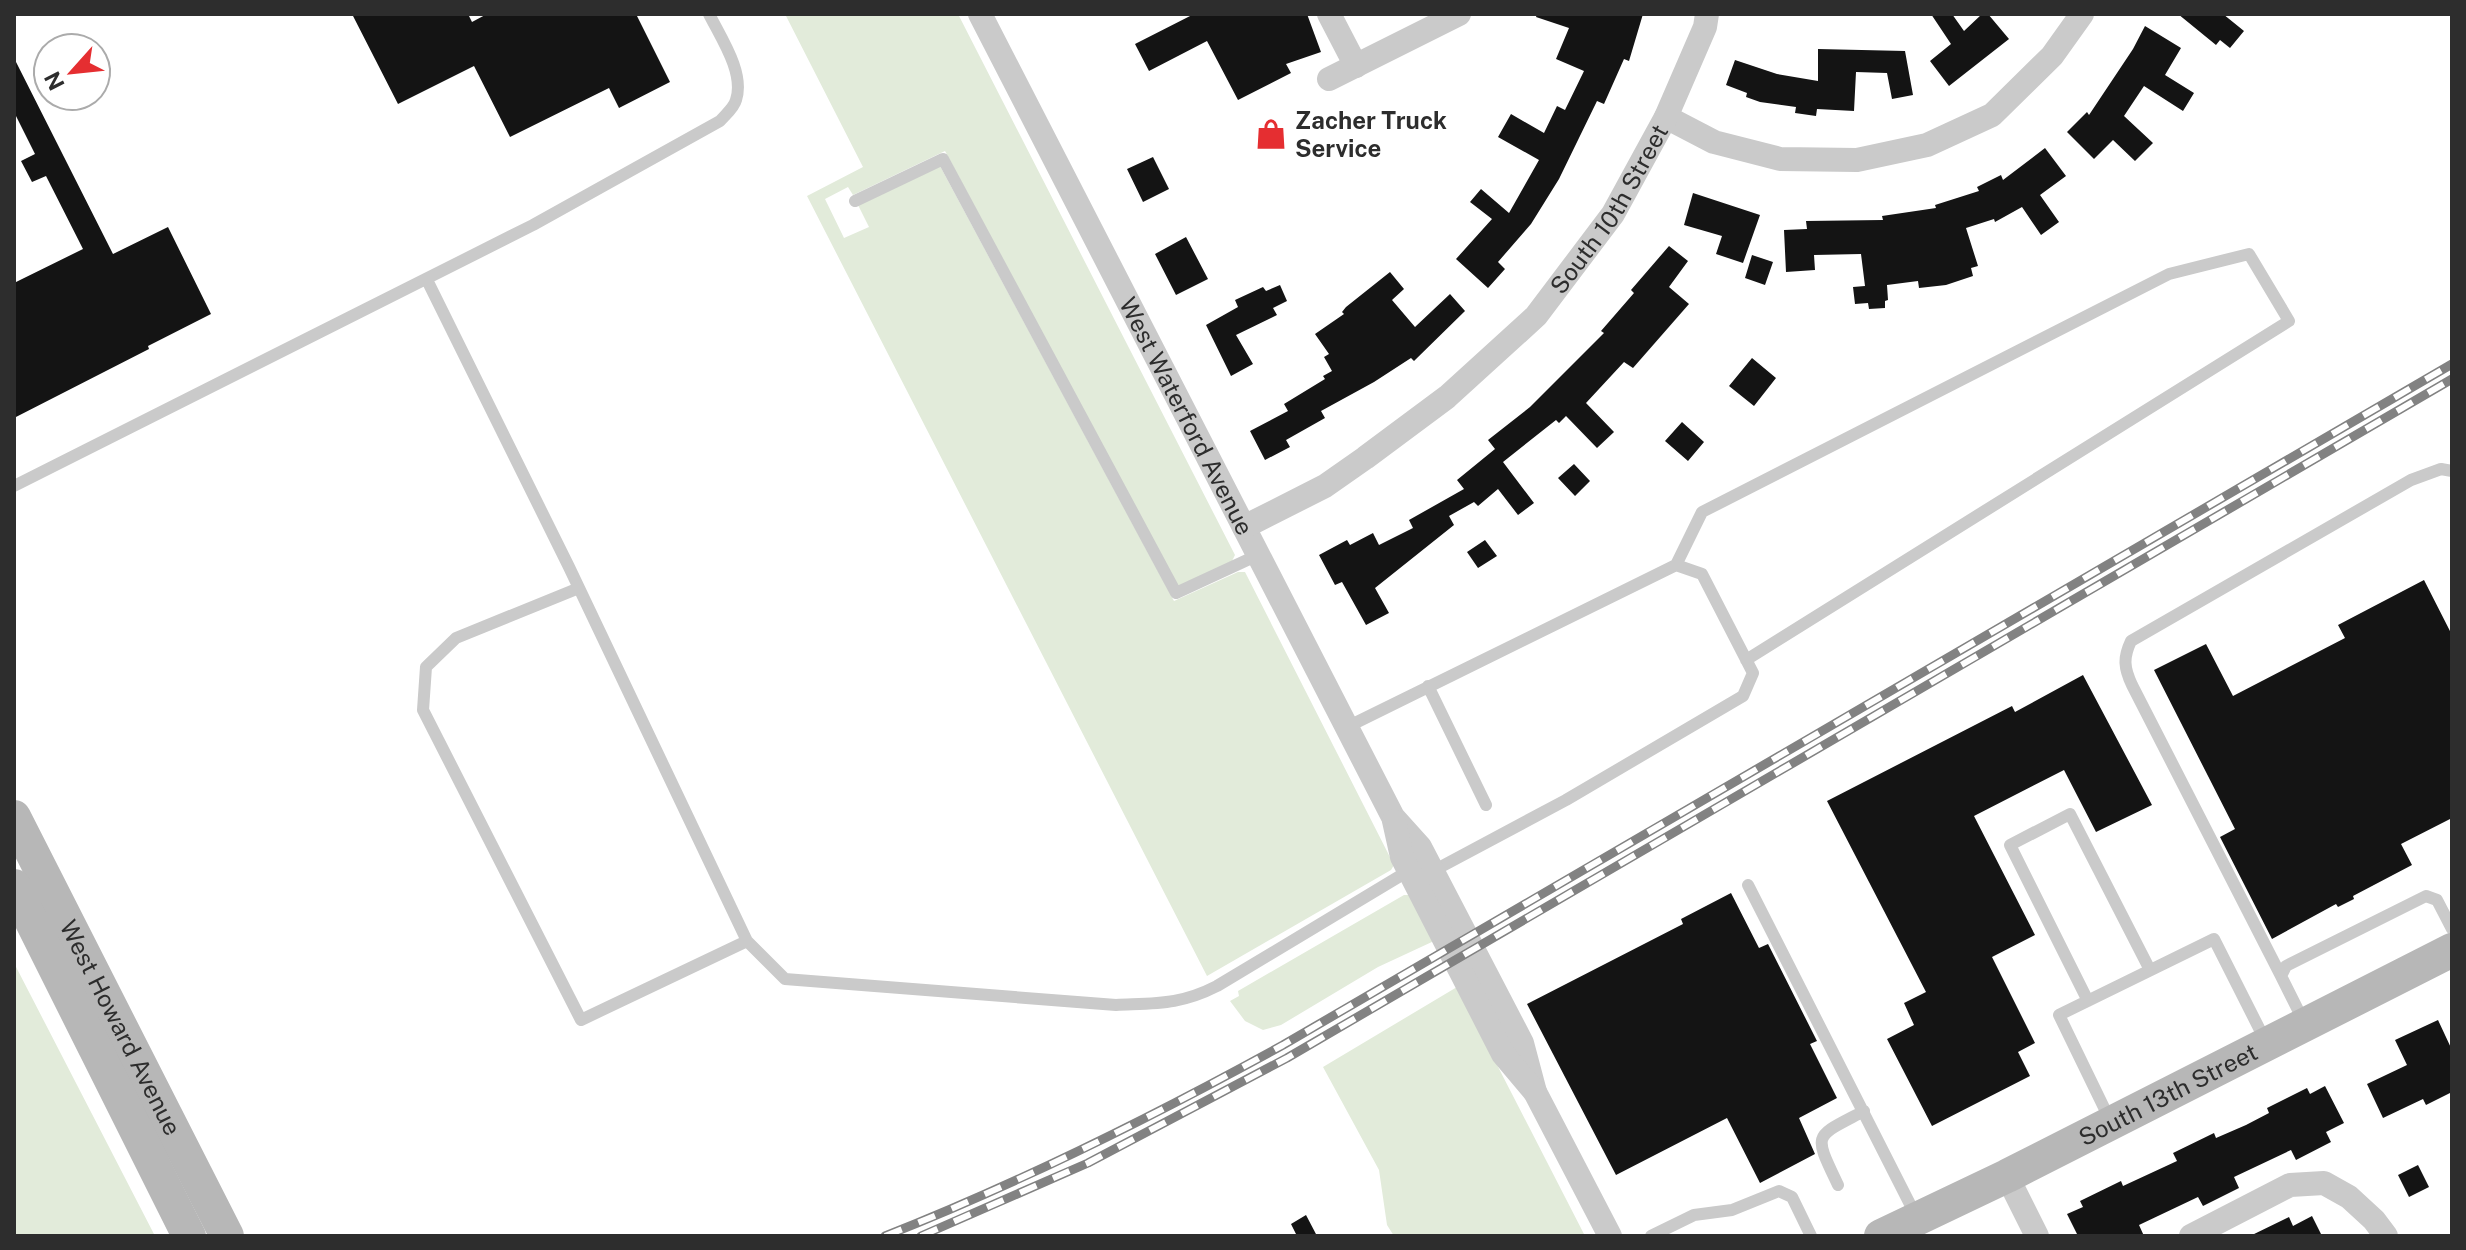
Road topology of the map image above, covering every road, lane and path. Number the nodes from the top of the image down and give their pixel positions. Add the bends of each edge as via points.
1 (709, 14) edge
2 (980, 14) edge
3 (1329, 14) edge
4 (1707, 14) edge
5 (2082, 14) edge
6 (1443, 18) edge
7 (1356, 66) junction
8 (1329, 79) dead end
9 (1666, 117) junction
10 (855, 201) dead end
11 (427, 280) junction
12 (2452, 471) edge
13 (14, 486) edge
14 (1244, 527) junction
15 (1258, 555) junction
16 (1676, 565) junction
17 (579, 588) junction
18 (1746, 660) junction
19 (1428, 686) junction
20 (1347, 727) junction
21 (1486, 805) dead end
22 (14, 817) edge
23 (1423, 868) junction
24 (1748, 885) dead end
25 (14, 886) edge
26 (2452, 929) edge
27 (747, 941) junction
28 (2452, 950) edge
29 (2150, 970) junction
30 (2281, 976) junction
31 (2088, 1001) junction
32 (2305, 1025) junction
33 (2267, 1044) junction
34 (1864, 1111) junction
35 (2112, 1123) junction
36 (2007, 1176) junction
37 (1838, 1185) dead end
38 (1917, 1219) junction
39 (189, 1236) edge
40 (227, 1236) edge
41 (1610, 1236) edge
42 (1651, 1236) edge
43 (1811, 1236) edge
44 (1881, 1236) edge
45 (2037, 1236) edge
46 (2191, 1236) edge
47 (2386, 1236) edge

1 - 11 lane via 738,81 736,102 720,121
2 - 14 street, West Waterford Avenue
3 - 7 street
4 - 9 street
5 - 9 street, South 10th Street via 2052,56 1992,115 1927,145 1857,160 1780,159 1714,142
6 - 7 street
7 - 8 street
9 - 14 street, South 10th Street via 1613,214 1536,316 1447,397 1365,458 1325,486
10 - 15 lane via 943,159 1176,593
11 - 13 lane
11 - 17 lane
12 - 30 lane via 2441,469 2411,480 2131,641 2124,655 2132,685
14 - 15 street, West Waterford Avenue
15 - 20 street, West Waterford Avenue
16 - 18 lane via 1702,574
16 - 18 lane via 1702,512 2169,274 2249,254 2289,321
16 - 19 lane
17 - 27 lane
17 - 27 lane via 456,638 426,667 423,710 581,1020
18 - 23 lane via 1753,673 1743,696 1566,800
19 - 20 lane
19 - 21 lane
20 - 23 street, West Waterford Avenue via 1393,817 1402,857
22 - 40 main road, West Howard Avenue
23 - 27 lane via 1217,986 1168,1003 1116,1005 785,979
23 - 41 street, West Waterford Avenue via 1503,1054 1535,1092
24 - 34 lane
25 - 39 main road, West Howard Avenue
26 - 30 lane via 2437,900 2426,896 2286,966
28 - 32 main road, South 13th Street
29 - 31 lane
29 - 31 lane via 2070,814 2010,845
29 - 33 lane via 2214,939
30 - 32 lane
31 - 35 lane via 2059,1015
32 - 33 main road, South 13th Street
33 - 35 main road, South 13th Street
34 - 37 lane via 1822,1137 1820,1147
34 - 38 lane
35 - 36 main road, South 13th Street
36 - 38 main road, South 13th Street
36 - 45 street
38 - 44 main road, South 13th Street
42 - 43 lane via 1694,1215 1732,1210 1779,1191 1792,1197
46 - 47 street via 2290,1185 2324,1183 2349,1197

